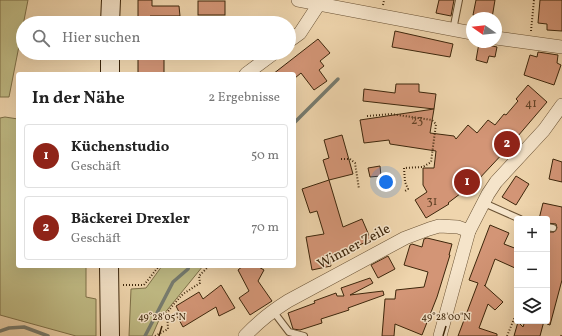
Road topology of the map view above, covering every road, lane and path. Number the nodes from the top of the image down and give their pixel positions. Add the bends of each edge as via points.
1 (110, 0) edge
2 (298, 0) edge
3 (459, 0) edge
4 (534, 0) edge
5 (319, 4) junction
6 (110, 16) edge
7 (531, 26) dead end
8 (453, 30) junction
9 (466, 32) edge
10 (296, 36) edge
11 (502, 39) edge
12 (562, 47) edge
13 (110, 60) edge
14 (265, 60) edge
15 (110, 72) edge
16 (249, 72) edge
17 (562, 105) edge
18 (367, 116) dead end
19 (341, 159) dead end
20 (359, 189) dead end
21 (405, 191) dead end
22 (484, 203) junction
23 (514, 216) edge
24 (469, 231) junction
25 (109, 268) edge
26 (157, 268) edge
27 (206, 268) edge
28 (109, 286) junction
29 (273, 311) junction
30 (514, 319) edge
31 (110, 336) edge
32 (154, 336) edge
33 (245, 336) edge
34 (304, 336) edge
35 (440, 336) edge
36 (507, 336) edge

1 - 6 main road
2 - 5 street
3 - 8 lane
4 - 7 path
5 - 8 street
5 - 10 street
8 - 9 street
11 - 12 street
13 - 15 main road
14 - 16 street
17 - 22 street via 544,130 496,182
18 - 21 path via 391,114 435,122 431,162 423,167 404,168 408,189
19 - 20 path via 350,159 355,163
22 - 23 lane
22 - 24 street
24 - 29 street, Winner Zeile via 458,227 439,226 405,238 303,292
24 - 35 street
25 - 28 main road
26 - 28 path via 144,285
27 - 32 path via 199,276 200,283 183,294 167,313 168,329
28 - 31 main road
29 - 33 street, Winner Zeile
29 - 34 lane via 289,332
30 - 36 path

